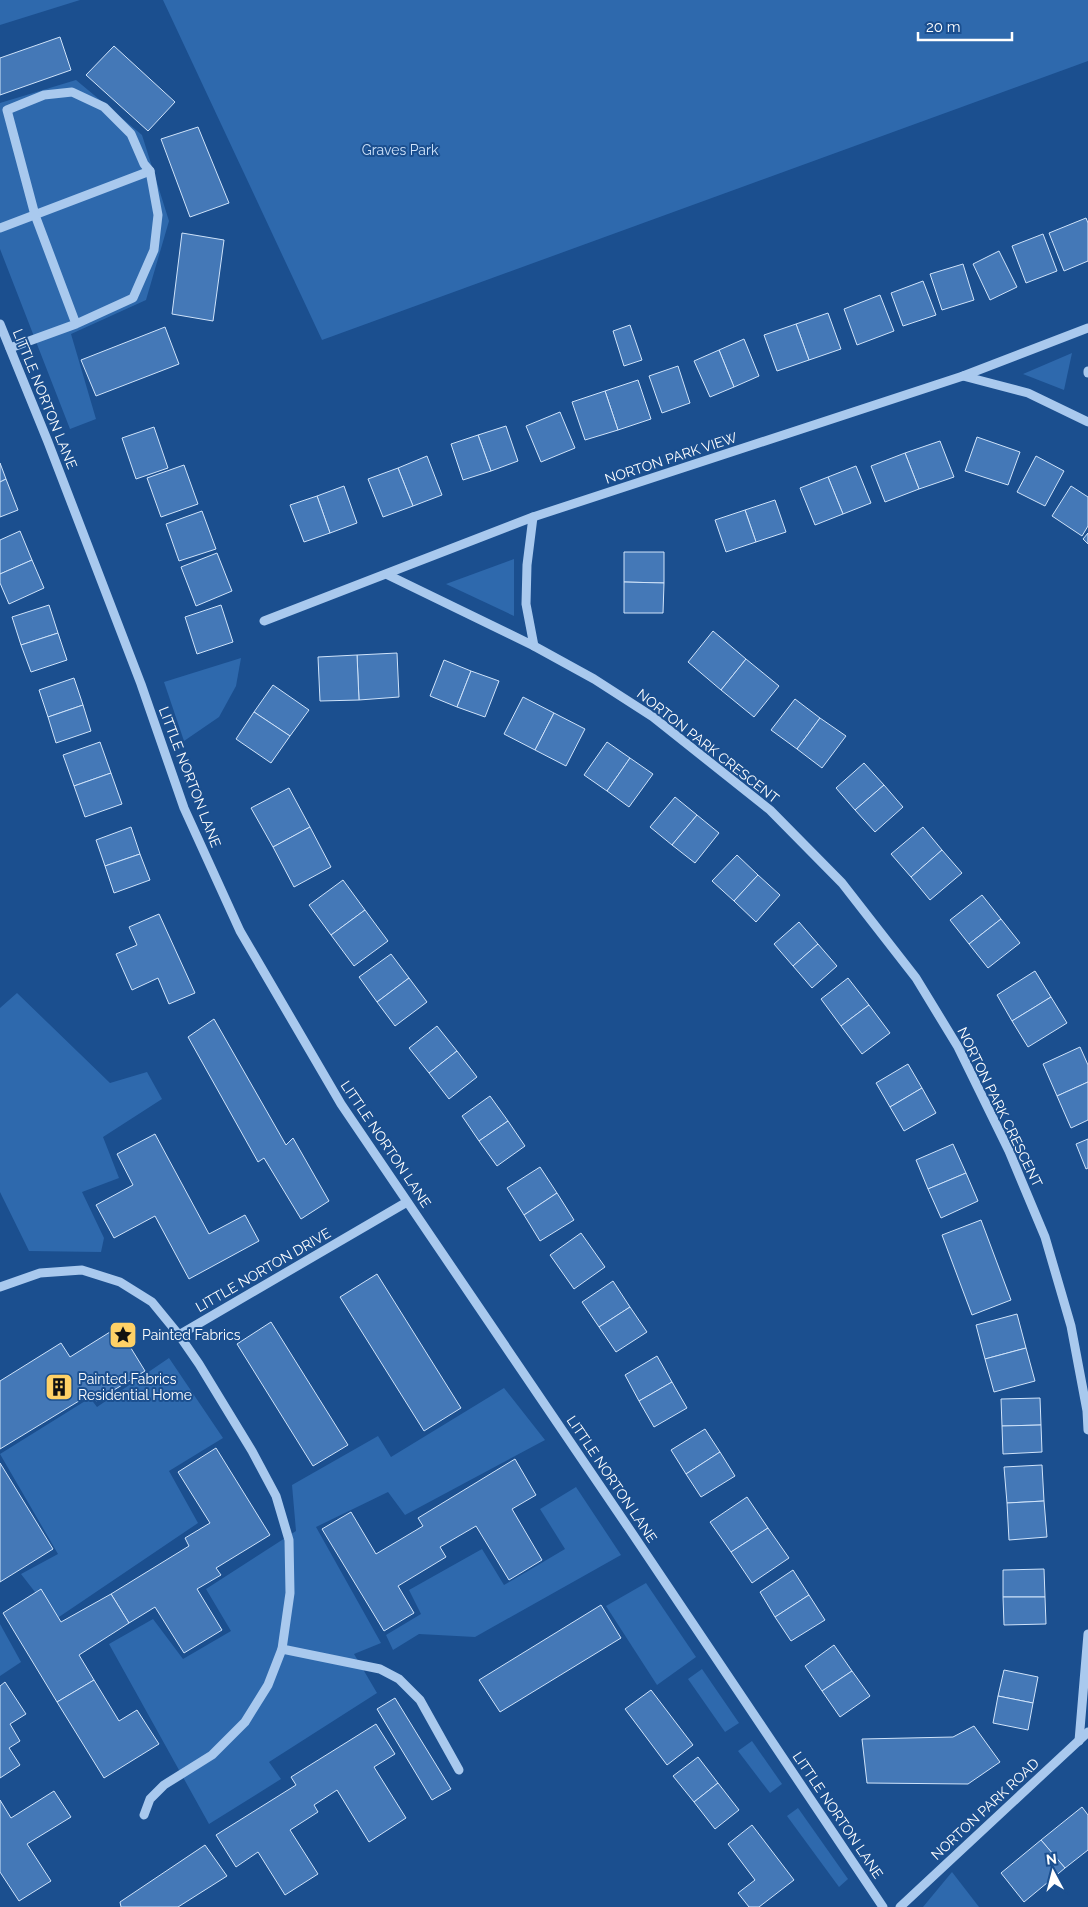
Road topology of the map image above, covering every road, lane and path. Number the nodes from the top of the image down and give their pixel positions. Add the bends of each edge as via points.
1 (150, 171) junction
2 (35, 215) junction
3 (0, 228) edge
4 (0, 324) edge
5 (76, 324) junction
6 (1088, 328) edge
7 (10, 348) junction
8 (963, 376) junction
9 (1088, 422) edge
10 (533, 517) junction
11 (388, 575) junction
12 (264, 621) dead end
13 (534, 646) junction
14 (407, 1202) junction
15 (0, 1287) edge
16 (179, 1335) junction
17 (1088, 1430) edge
18 (1088, 1634) edge
19 (282, 1649) junction
20 (1088, 1732) edge
21 (1078, 1741) junction
22 (459, 1770) dead end
23 (144, 1815) dead end
24 (883, 1907) edge
25 (900, 1907) edge

1 - 2 street
1 - 2 street via 131,134 104,107 72,92 44,95 7,110
1 - 5 street via 158,215 154,250 134,298
2 - 3 street
2 - 5 street
4 - 7 street, LITTLE NORTON LANE
5 - 7 street
6 - 8 street, NORTON PARK VIEW
7 - 14 street, LITTLE NORTON LANE via 206,859 240,931 341,1104
8 - 9 street via 1028,393
8 - 10 street, NORTON PARK VIEW
10 - 11 street, NORTON PARK VIEW
10 - 13 street via 526,604
11 - 12 street, NORTON PARK VIEW
11 - 13 street, NORTON PARK CRESCENT
13 - 17 street, NORTON PARK CRESCENT via 653,717 770,810 842,883 916,978 958,1047 1009,1151 1045,1237 1071,1326
14 - 16 street, LITTLE NORTON DRIVE
14 - 24 street, LITTLE NORTON LANE
15 - 16 street via 40,1273 82,1270 120,1282 152,1302
16 - 19 street via 252,1451 276,1496 289,1540 290,1593
18 - 21 street
19 - 22 street via 380,1669 399,1679 420,1700
19 - 23 street via 268,1685 245,1722 212,1755 164,1785 150,1800
20 - 21 street, NORTON PARK ROAD
21 - 25 street, NORTON PARK ROAD

